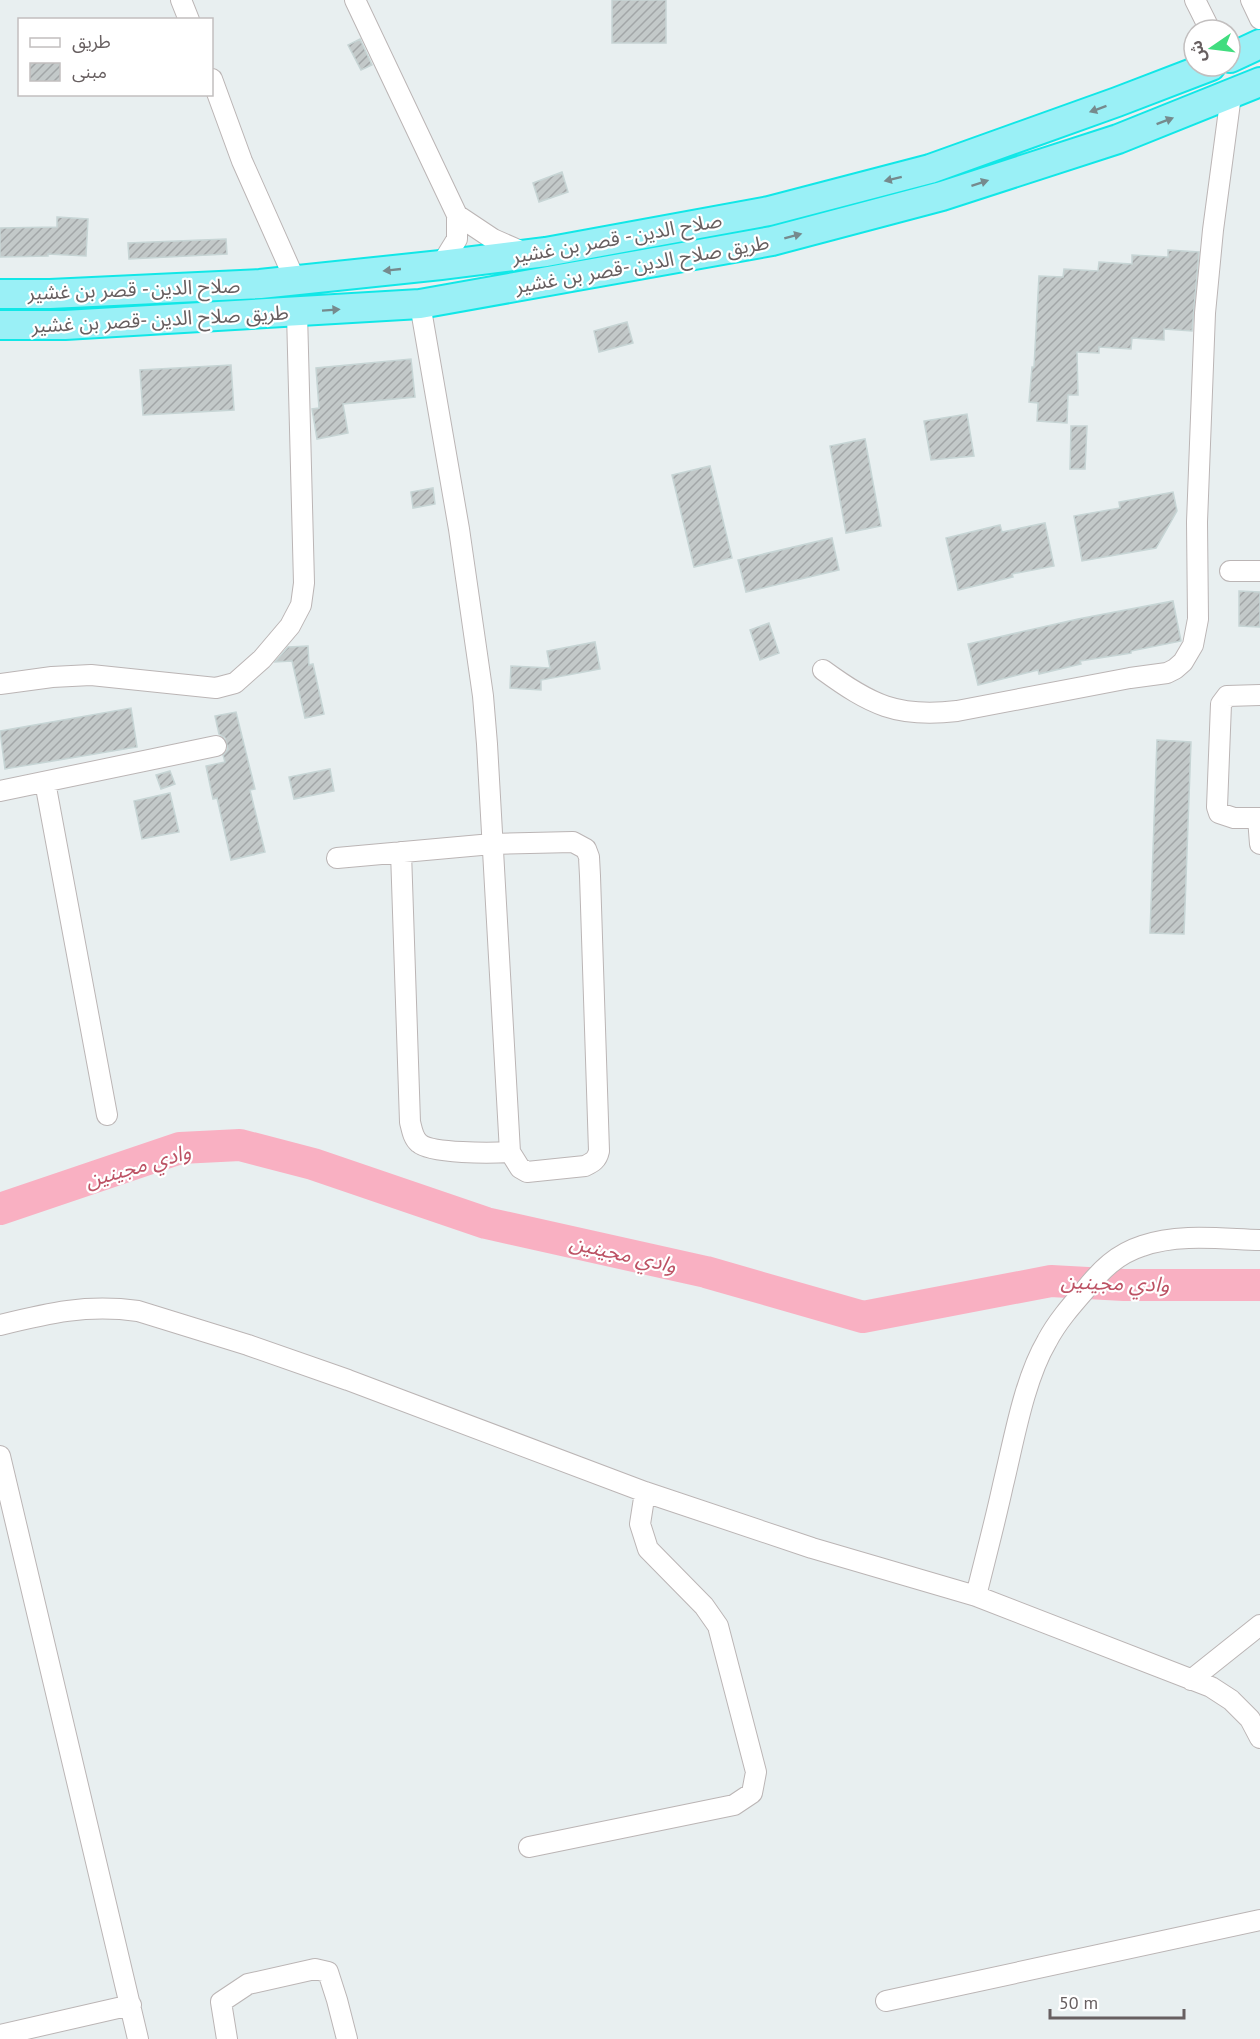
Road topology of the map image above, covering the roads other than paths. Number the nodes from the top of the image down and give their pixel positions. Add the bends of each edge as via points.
1 (181, 0) edge
2 (355, 0) edge
3 (1195, 0) edge
4 (1251, 0) edge
5 (188, 18) edge
6 (1204, 18) edge
7 (1260, 19) edge
8 (1260, 44) edge
9 (1242, 52) edge
10 (1182, 77) edge
11 (213, 82) edge
12 (1260, 82) edge
13 (1231, 95) junction
14 (457, 215) junction
15 (529, 254) junction
16 (441, 265) junction
17 (295, 280) junction
18 (0, 294) edge
19 (420, 304) junction
20 (297, 313) junction
21 (0, 325) edge
22 (1230, 571) dead end
23 (1260, 571) edge
24 (823, 670) dead end
25 (0, 684) edge
26 (1260, 694) edge
27 (216, 746) dead end
28 (45, 782) junction
29 (0, 791) edge
30 (1259, 818) edge
31 (492, 843) junction
32 (1260, 844) edge
33 (400, 852) junction
34 (337, 858) dead end
35 (107, 1115) dead end
36 (510, 1152) junction
37 (1260, 1240) edge
38 (0, 1325) edge
39 (0, 1456) edge
40 (645, 1492) junction
41 (976, 1596) junction
42 (1260, 1625) edge
43 (1191, 1680) junction
44 (1260, 1738) edge
45 (530, 1847) dead end
46 (1260, 1920) edge
47 (886, 2001) dead end
48 (130, 2005) junction
49 (0, 2035) edge
50 (138, 2039) edge
51 (227, 2039) edge
52 (347, 2039) edge

1 - 5 street
2 - 14 street
3 - 6 street
4 - 7 street
8 - 9 highway
10 -> 15 highway, صلاح الدين - قصر بن غشير via 930,169 769,211
11 - 17 street via 242,161
12 - 13 highway, طريق صلاح الدين -قصر بن غشير
19 -> 13 highway, طريق صلاح الدين -قصر بن غشير via 772,241 942,196 1118,139
13 - 24 street via 1205,313 1197,522 1198,619 1193,645 1184,662 1167,673 929,714 882,706 853,692
14 - 15 street via 493,238
14 - 16 street via 457,239
15 - 16 highway, صلاح الدين - قصر بن غشير
16 -> 17 highway, صلاح الدين - قصر بن غشير
17 - 18 highway, صلاح الدين - قصر بن غشير
20 -> 19 highway, طريق صلاح الدين -قصر بن غشير
19 - 31 street via 475,633 487,744
20 - 21 highway, طريق صلاح الدين -قصر بن غشير
20 - 25 street via 304,583 301,605 290,626 235,683 216,688 92,675
22 - 23 street
26 - 30 street via 1230,695 1221,704 1217,807 1227,817
27 - 28 street
28 - 29 street
28 - 35 street
30 - 32 street
31 - 33 street
31 - 36 street
31 - 36 street via 573,842 586,849 589,857 598,1158 585,1166 528,1172 520,1168
33 - 34 street
33 - 36 street via 410,1122 414,1138 421,1146 435,1149
37 - 41 street via 1167,1240 1143,1245 1103,1268 1065,1313 1046,1341 1033,1373
38 - 40 street via 81,1308 138,1311 348,1380
39 - 48 street
40 - 41 street via 812,1548
40 - 45 street via 640,1524 648,1550 704,1606 718,1626 756,1772 752,1792 734,1805
41 - 43 street
42 - 43 street
43 - 44 street via 1231,1700 1250,1719
46 - 47 street
48 - 49 street
48 - 50 street
51 - 52 street via 221,2002 248,1984 315,1969 328,1972

